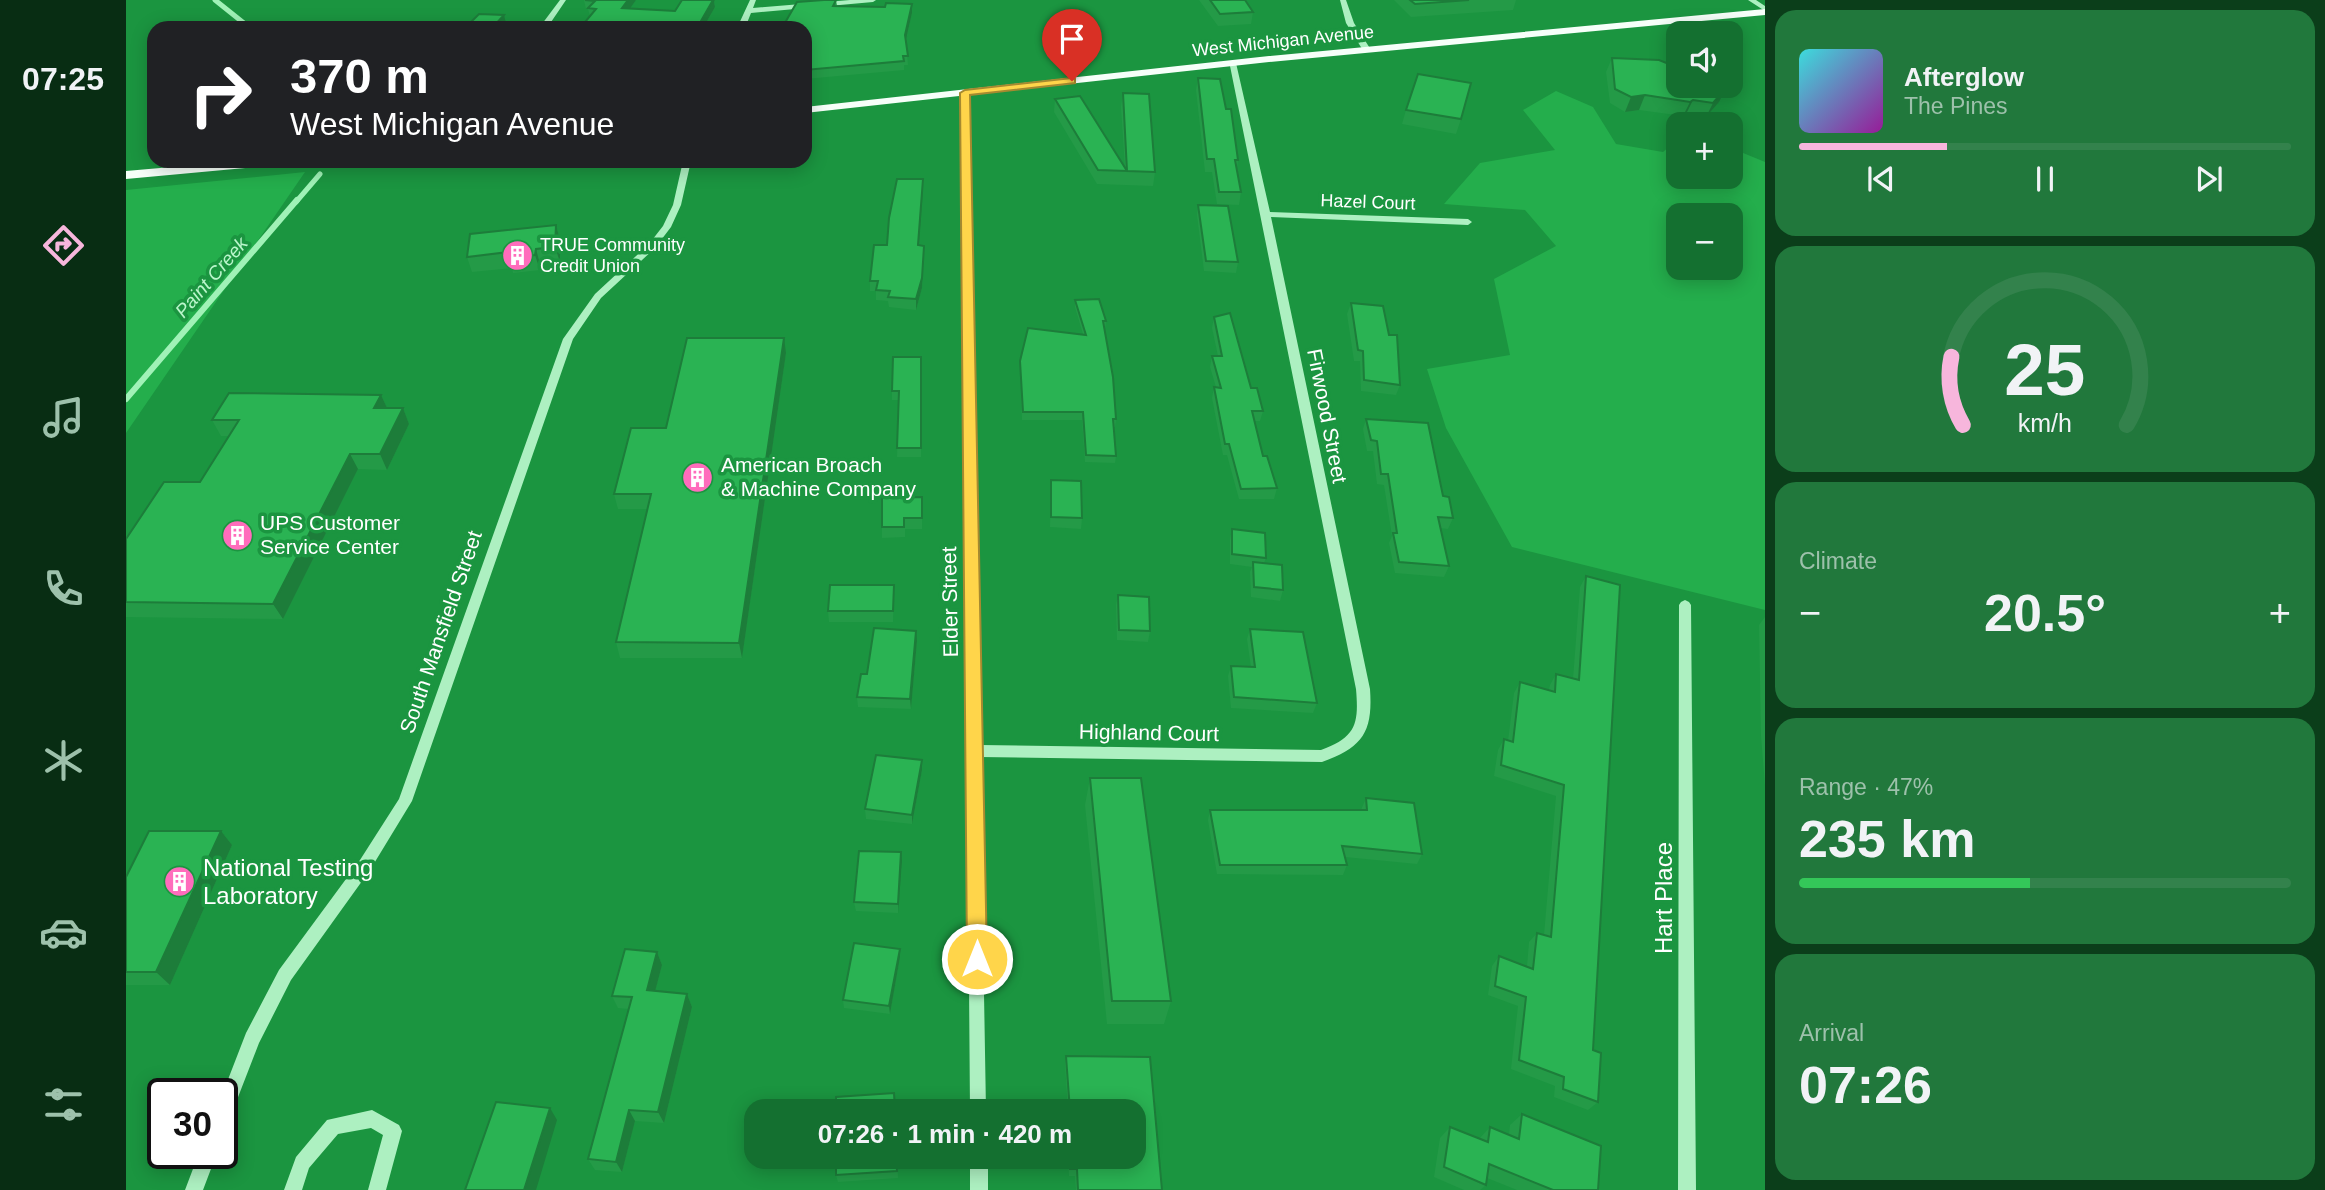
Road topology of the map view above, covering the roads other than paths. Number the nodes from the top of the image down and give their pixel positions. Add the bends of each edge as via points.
1 (563, 0) edge
2 (753, 0) edge
3 (873, 0) edge
4 (1343, 0) edge
5 (1751, 0) edge
6 (748, 11) junction
7 (1765, 11) edge
8 (548, 21) edge
9 (744, 21) edge
10 (1367, 50) junction
11 (1231, 63) junction
12 (965, 93) junction
13 (812, 109) edge
14 (208, 168) edge
15 (685, 168) edge
16 (126, 176) edge
17 (1266, 214) junction
18 (1468, 222) dead end
19 (1685, 605) dead end
20 (975, 751) junction
21 (1322, 756) joint
22 (237, 1078) edge
23 (978, 1099) edge
24 (202, 1169) edge
25 (979, 1169) edge
26 (194, 1190) edge
27 (293, 1190) edge
28 (377, 1190) edge
29 (979, 1190) edge
30 (1687, 1190) edge

1 - 8 street
2 - 6 street
3 - 6 street
4 - 10 street via 1350,23
5 - 7 street
6 - 9 street
7 - 10 main road, West Michigan Avenue
10 - 11 main road, West Michigan Avenue
11 - 12 main road, West Michigan Avenue
11 - 17 street, Firwood Street
12 - 13 main road, West Michigan Avenue
12 - 20 street, Elder Street
14 - 16 main road
15 - 22 street, South Mansfield Street via 667,227 598,296 568,339 405,801 285,975
17 - 18 street, Hazel Court
17 - 21 street, Firwood Street via 1363,689 1365,715 1359,734 1346,747
19 - 30 street, Hart Place
20 - 21 street, Highland Court
20 - 23 street, Elder Street
24 - 26 street
25 - 29 street
27 - 28 street via 302,1163 333,1126 372,1119 393,1131

